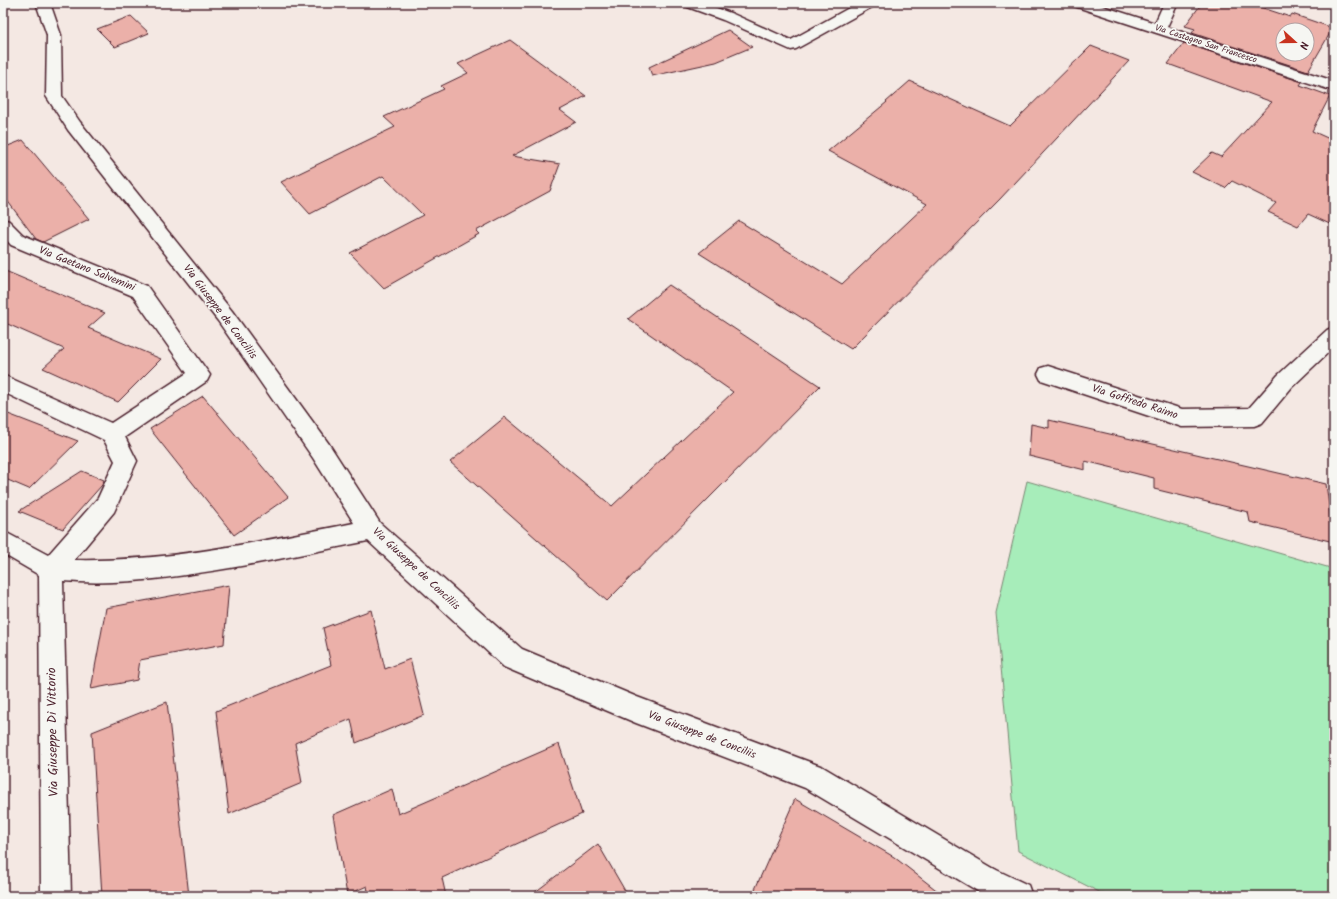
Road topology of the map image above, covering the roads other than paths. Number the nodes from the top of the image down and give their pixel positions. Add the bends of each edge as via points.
1 (43, 3) edge
2 (690, 3) edge
3 (869, 3) edge
4 (1079, 3) edge
5 (1171, 3) edge
6 (1159, 29) junction
7 (1334, 86) edge
8 (3, 225) edge
9 (10, 245) edge
10 (1334, 335) edge
11 (1048, 374) dead end
12 (3, 382) edge
13 (112, 434) junction
14 (372, 530) junction
15 (3, 542) edge
16 (51, 569) junction
17 (987, 888) edge
18 (56, 896) edge
19 (1017, 896) edge

1 - 14 street, Via Giuseppe de Conciliis via 54,35 54,96 74,126 225,316 321,451
2 - 3 street via 791,46
4 - 6 street, Via Castagno San Francesco
5 - 6 street
6 - 7 street, Via Castagno San Francesco
8 - 9 street, Via Gaetano Salvemini
9 - 13 street, Via Gaetano Salvemini via 140,291 200,375
10 - 11 street, Via Goffredo Raimo via 1285,380 1254,417 1182,418
12 - 13 street
13 - 16 street via 126,461 106,505
14 - 16 street via 171,567 83,572
14 - 17 street, Via Giuseppe de Conciliis via 513,658 636,710 813,777
15 - 16 street
16 - 18 street, Via Giuseppe Di Vittorio
17 - 19 street, Via Giuseppe de Conciliis

